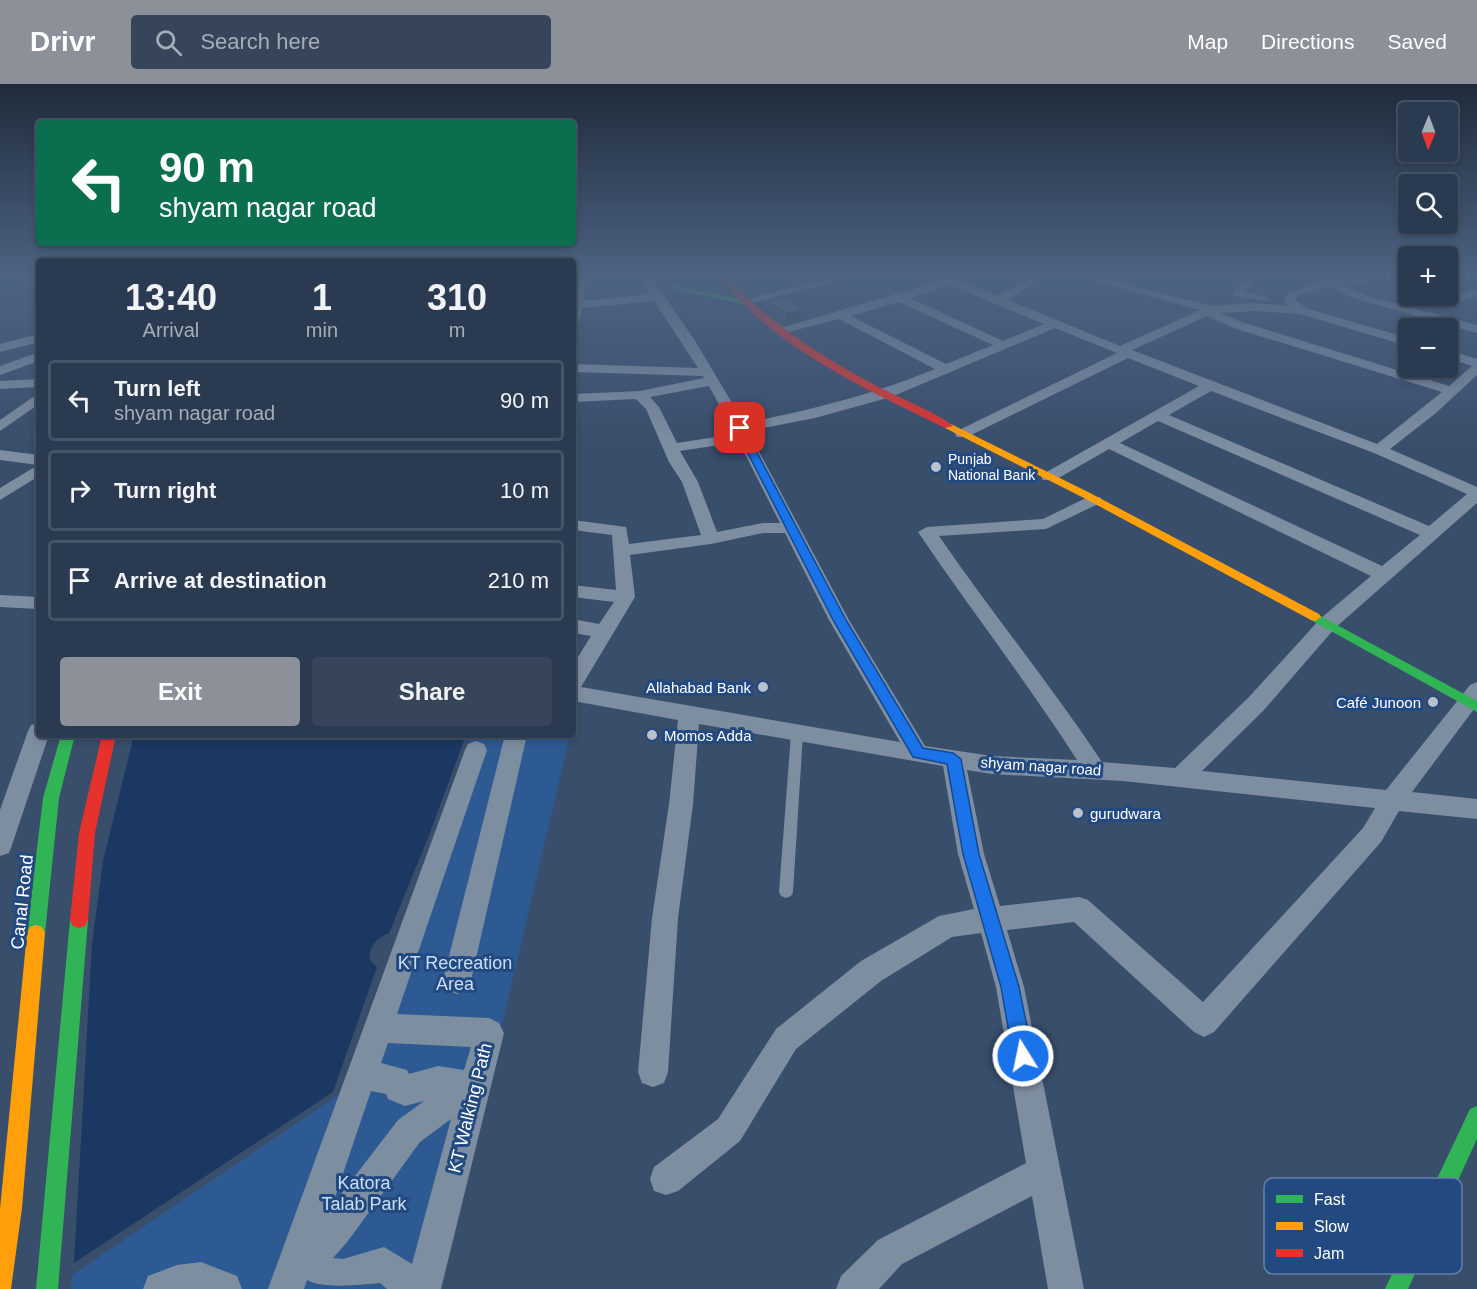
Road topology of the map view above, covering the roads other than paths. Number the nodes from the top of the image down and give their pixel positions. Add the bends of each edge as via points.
1 (684, 333) edge
2 (784, 333) edge
3 (876, 333) edge
4 (977, 333) edge
5 (1032, 333) edge
6 (1077, 333) edge
7 (1159, 333) edge
8 (1265, 333) edge
9 (1378, 333) edge
10 (36, 339) edge
11 (1398, 339) edge
12 (1003, 345) junction
13 (0, 348) edge
14 (1124, 352) junction
15 (36, 357) edge
16 (1458, 357) edge
17 (1477, 363) edge
18 (576, 368) edge
19 (1477, 368) edge
20 (945, 369) junction
21 (0, 371) edge
22 (709, 376) junction
23 (36, 383) edge
24 (0, 385) edge
25 (1209, 386) junction
26 (1452, 391) junction
27 (886, 394) junction
28 (640, 395) junction
29 (576, 398) edge
30 (36, 399) edge
31 (1157, 415) junction
32 (0, 427) edge
33 (742, 432) junction
34 (962, 434) junction
35 (1108, 443) junction
36 (672, 448) junction
37 (1379, 450) junction
38 (0, 455) edge
39 (36, 460) edge
40 (36, 472) edge
41 (1049, 477) junction
42 (1477, 494) edge
43 (0, 495) edge
44 (1094, 500) junction
45 (576, 525) edge
46 (792, 528) junction
47 (1433, 534) junction
48 (711, 539) junction
49 (621, 550) junction
50 (1385, 574) junction
51 (576, 591) edge
52 (626, 597) junction
53 (0, 601) edge
54 (31, 603) edge
55 (0, 609) edge
56 (1328, 622) junction
57 (576, 627) edge
58 (604, 632) junction
59 (576, 677) edge
60 (576, 694) edge
61 (1474, 699) edge
62 (689, 714) junction
63 (797, 734) junction
64 (37, 738) edge
65 (67, 738) edge
66 (108, 738) edge
67 (515, 738) edge
68 (476, 750) dead end
69 (918, 753) junction
70 (953, 759) junction
71 (1095, 770) junction
72 (1180, 777) junction
73 (1393, 799) junction
74 (1477, 809) edge
75 (0, 845) edge
76 (786, 892) dead end
77 (991, 921) junction
78 (457, 980) dead end
79 (378, 1028) junction
80 (654, 1072) dead end
81 (367, 1076) dead end
82 (1477, 1116) edge
83 (1044, 1172) junction
84 (1448, 1178) edge
85 (666, 1179) dead end
86 (1403, 1274) edge
87 (414, 1288) edge
88 (0, 1289) edge
89 (47, 1289) edge
90 (161, 1289) edge
91 (224, 1289) edge
92 (286, 1289) edge
93 (854, 1289) edge
94 (1066, 1289) edge
95 (1396, 1289) edge

1 - 22 street
2 - 27 main road
3 - 20 street
4 - 12 street
5 - 12 street
6 - 14 street
7 - 14 street
8 - 26 street
9 - 11 street
10 - 13 street
12 - 20 street
14 - 25 street
14 - 34 street
15 - 21 street
16 - 17 street
18 - 22 street
19 - 26 street
20 - 27 street
22 - 28 street
22 - 33 street
23 - 24 street
25 - 31 street
25 - 37 street
26 - 37 street
27 - 33 street
27 - 34 main road
28 - 29 street
28 - 36 street via 652,407
30 - 32 street
31 - 35 street
31 - 47 street
33 - 36 street
33 - 46 street
34 - 41 main road
35 - 41 street
35 - 50 street
36 - 48 street via 690,482
37 - 42 street
38 - 39 street
40 - 43 street
41 - 44 main road
42 - 47 street
44 - 56 main road
44 - 71 street via 1046,524 927,532 970,597 1053,704
45 - 49 street via 620,531
46 - 48 street via 763,528
46 - 69 street via 839,620
47 - 50 street
48 - 49 street
49 - 52 street
50 - 56 street
51 - 52 street
52 - 58 street
53 - 54 street
54 - 55 street
56 - 61 main road
56 - 72 street via 1256,704
57 - 58 street
58 - 59 street
60 - 62 street, shyam nagar road
61 - 73 street
62 - 63 street, shyam nagar road
62 - 80 street via 665,918
63 - 69 street, shyam nagar road
63 - 76 lane
64 - 75 street
65 - 88 main road, Canal Road via 51,798 39,890 13,1196
66 - 89 main road via 87,833
67 - 78 street
68 - 79 street
69 - 70 street, shyam nagar road
70 - 71 street, shyam nagar road
70 - 77 street via 971,854
71 - 72 street, shyam nagar road
72 - 73 street, shyam nagar road
73 - 74 street, shyam nagar road
73 - 77 street via 1372,835 1204,1022 1079,909
77 - 83 street via 1010,987
77 - 85 street via 948,925 862,978 786,1039 729,1130
79 - 87 street, KT Walking Path via 489,1033
79 - 92 street
81 - 87 street via 396,1081 405,1091 448,1081 459,1086 454,1097 407,1133 316,1253 320,1270 329,1278 346,1279 365,1267 384,1265
82 - 84 main road
83 - 93 street via 890,1252
83 - 94 street
86 - 95 main road
90 - 91 street via 206,1279

